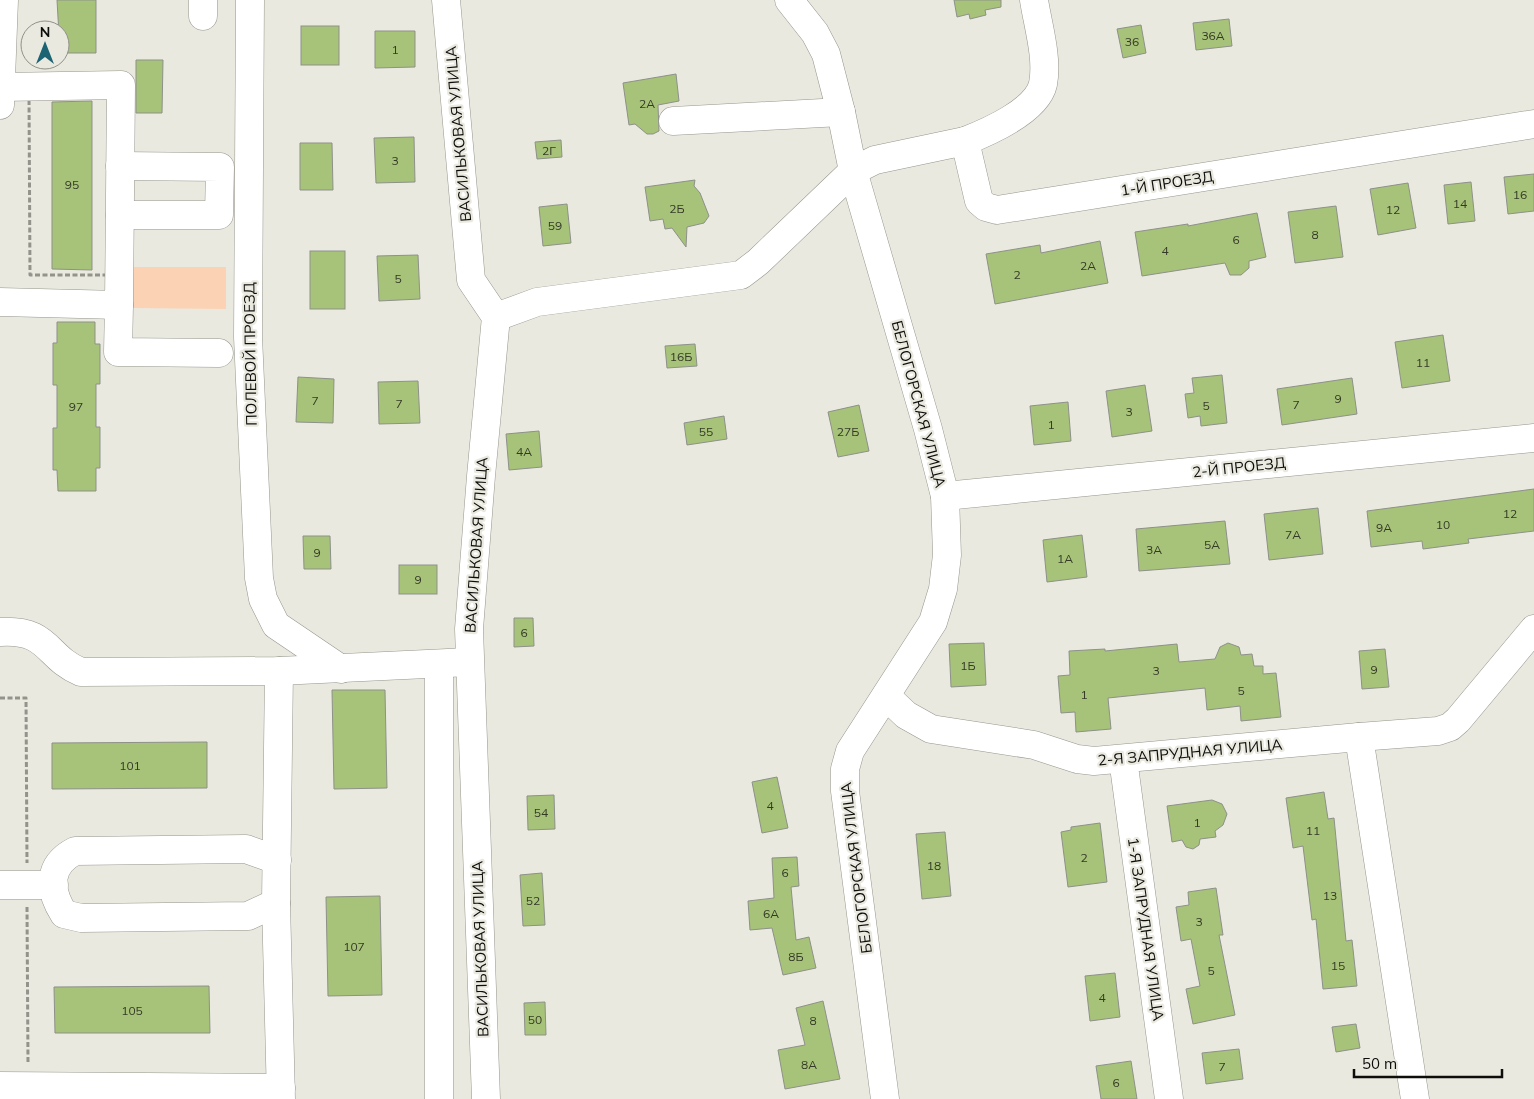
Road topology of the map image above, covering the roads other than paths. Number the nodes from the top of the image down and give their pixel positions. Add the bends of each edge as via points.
1 (4, 0) edge
2 (250, 0) edge
3 (446, 0) edge
4 (789, 0) edge
5 (1034, 0) edge
6 (1, 87) edge
7 (0, 105) edge
8 (841, 112) junction
9 (673, 121) dead end
10 (1534, 124) edge
11 (964, 140) junction
12 (120, 166) junction
13 (853, 171) junction
14 (120, 216) junction
15 (0, 302) edge
16 (118, 304) junction
17 (496, 317) junction
18 (219, 352) dead end
19 (1534, 438) edge
20 (944, 496) junction
21 (1534, 629) edge
22 (0, 632) edge
23 (469, 662) junction
24 (439, 664) junction
25 (341, 670) junction
26 (279, 671) junction
27 (886, 696) junction
28 (1359, 736) junction
29 (1123, 759) junction
30 (276, 860) junction
31 (0, 885) edge
32 (54, 885) junction
33 (276, 903) junction
34 (0, 1086) edge
35 (281, 1093) edge
36 (439, 1099) edge
37 (486, 1099) edge
38 (885, 1099) edge
39 (1169, 1099) edge
40 (1415, 1099) edge

1 - 6 street
2 - 25 street, ПОЛЕВОЙ ПРОЕЗД via 248,337 259,578 263,599 276,625
3 - 17 street, ВАСИЛЬКОВАЯ УЛИЦА via 471,280
4 - 8 street, БЕЛОГОРСКАЯ УЛИЦА via 815,33 826,54
5 - 11 street via 1044,62 1043,85 1020,112 994,130
6 - 7 street
6 - 12 street via 121,85
8 - 9 street
8 - 13 street, БЕЛОГОРСКАЯ УЛИЦА
10 - 11 street, 1-Й ПРОЕЗД via 997,210 979,201
11 - 13 street via 875,160
12 - 14 street
12 - 14 street via 220,167 219,216
13 - 17 street via 741,275 537,302
13 - 20 street, БЕЛОГОРСКАЯ УЛИЦА via 928,429
14 - 16 street
15 - 16 street
16 - 18 street via 118,352
17 - 23 street, ВАСИЛЬКОВАЯ УЛИЦА via 480,485
19 - 20 street, 2-Й ПРОЕЗД
20 - 27 street, БЕЛОГОРСКАЯ УЛИЦА via 947,555 944,589 933,622
21 - 28 street, 2-Я ЗАПРУДНАЯ УЛИЦА via 1450,727 1438,731
22 - 26 street via 33,635 68,666 81,672
23 - 24 street
23 - 37 street, ВАСИЛЬКОВАЯ УЛИЦА
24 - 25 street
24 - 36 street
25 - 26 street
26 - 30 street
27 - 29 street, 2-Я ЗАПРУДНАЯ УЛИЦА via 906,715 931,729 1034,745 1077,758
27 - 38 street, БЕЛОГОРСКАЯ УЛИЦА via 850,751 845,769 845,791
28 - 29 street, 2-Я ЗАПРУДНАЯ УЛИЦА
28 - 40 street
29 - 39 street, 1-Я ЗАПРУДНАЯ УЛИЦА
30 - 32 street via 246,849 76,851 56,866
30 - 33 street
31 - 32 street
32 - 33 street via 55,900 64,914 81,918 248,916
33 - 35 street
34 - 35 street

